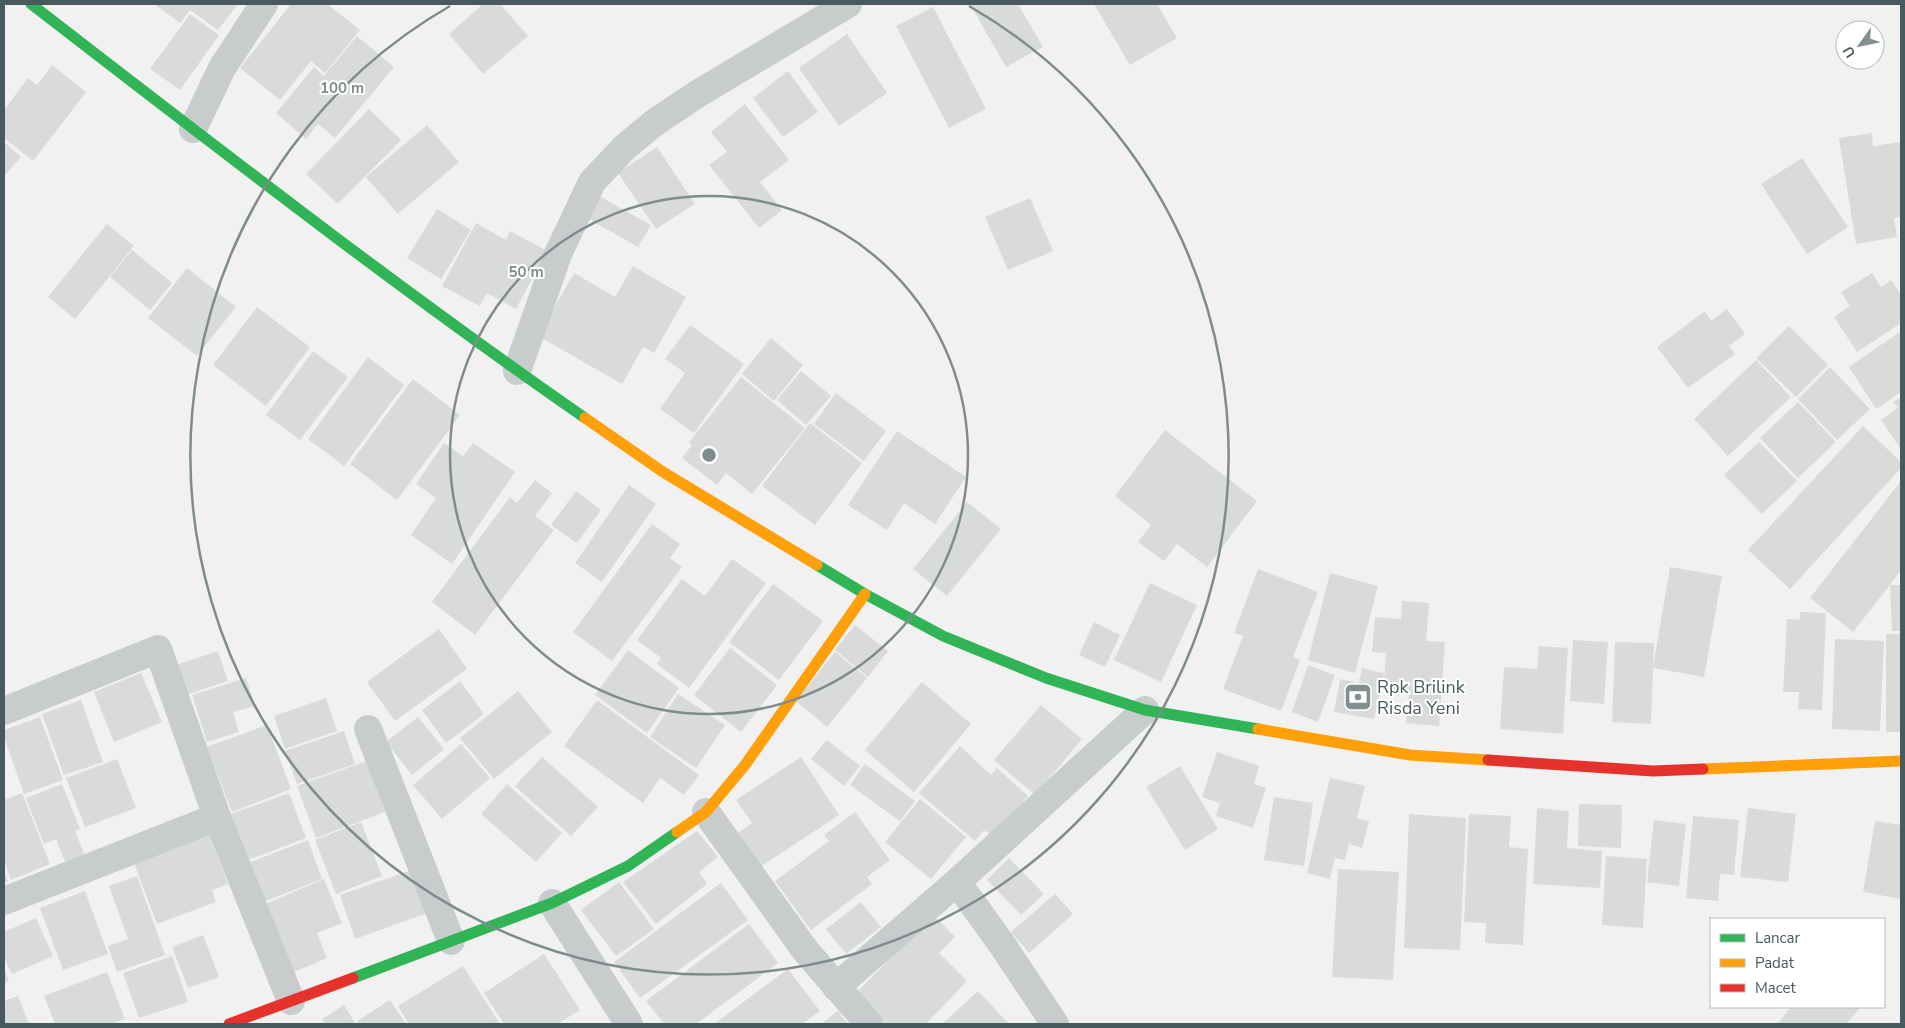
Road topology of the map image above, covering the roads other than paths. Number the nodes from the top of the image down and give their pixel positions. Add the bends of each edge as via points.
1 (31, 4) edge
2 (264, 4) edge
3 (848, 4) edge
4 (193, 129) junction
5 (517, 371) junction
6 (865, 594) junction
7 (4, 710) edge
8 (1146, 710) junction
9 (368, 730) dead end
10 (1901, 761) edge
11 (706, 812) junction
12 (218, 817) junction
13 (956, 882) junction
14 (4, 901) edge
15 (552, 903) junction
16 (451, 942) junction
17 (836, 987) junction
18 (291, 1001) junction
19 (229, 1024) edge
20 (629, 1024) edge
21 (869, 1024) edge
22 (1055, 1024) edge

1 - 4 street
2 - 4 street via 222,68
3 - 5 street via 654,123 624,147 592,182 558,254
4 - 5 street
5 - 6 street via 663,472
6 - 8 street via 943,636 1046,678
6 - 11 street via 745,765
7 - 12 street via 158,649
8 - 10 street via 1410,756 1653,771
8 - 13 street
9 - 16 street
11 - 15 street via 628,866
11 - 17 street via 805,950
12 - 14 street
12 - 18 street
13 - 17 street
13 - 22 street
15 - 16 street
15 - 20 street
16 - 18 street
17 - 21 street
18 - 19 street

